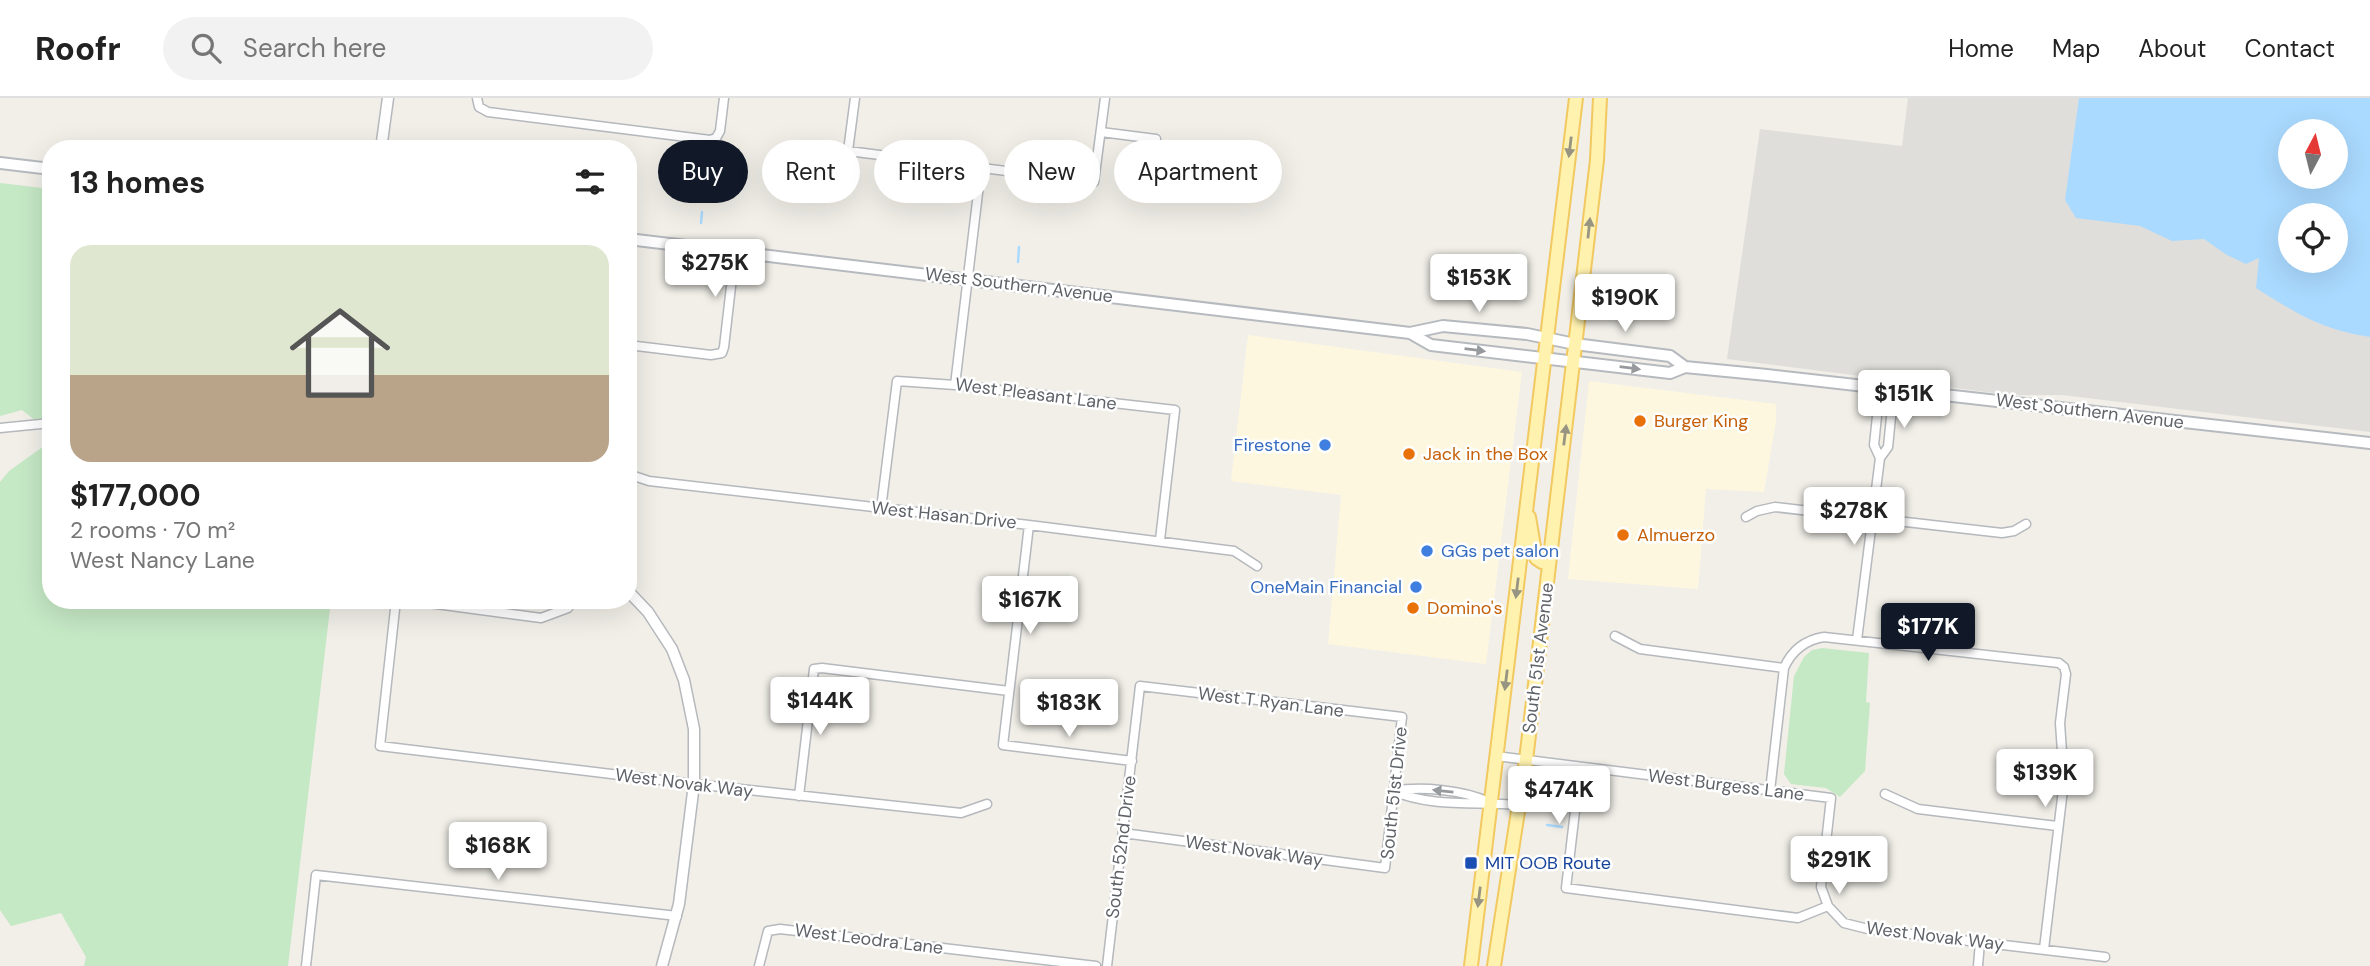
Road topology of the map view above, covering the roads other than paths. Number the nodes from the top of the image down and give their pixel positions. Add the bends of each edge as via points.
1 (388, 98) edge
2 (724, 98) edge
3 (855, 98) edge
4 (1105, 98) edge
5 (1576, 98) edge
6 (1600, 98) edge
7 (478, 102) edge
8 (1101, 132) junction
9 (1156, 139) dead end
10 (383, 140) edge
11 (874, 154) edge
12 (0, 163) edge
13 (42, 168) edge
14 (990, 169) edge
15 (977, 203) edge
16 (637, 240) edge
17 (735, 252) junction
18 (968, 280) junction
19 (1410, 333) junction
20 (1548, 339) junction
21 (1575, 344) junction
22 (637, 346) edge
23 (1545, 358) junction
24 (1573, 361) junction
25 (1685, 367) junction
26 (955, 385) junction
27 (1880, 387) junction
28 (1894, 388) junction
29 (42, 424) edge
30 (0, 428) edge
31 (2370, 443) edge
32 (1880, 457) junction
33 (637, 477) edge
34 (1526, 506) junction
35 (881, 509) junction
36 (1746, 517) dead end
37 (1872, 518) junction
38 (1029, 524) junction
39 (2026, 524) dead end
40 (1160, 540) junction
41 (1549, 562) junction
42 (1257, 566) dead end
43 (637, 602) edge
44 (395, 609) edge
45 (474, 609) edge
46 (565, 609) edge
47 (1615, 636) dead end
48 (1857, 640) junction
49 (1784, 668) junction
50 (1140, 686) joint
51 (1009, 691) junction
52 (1402, 718) joint
53 (1496, 756) junction
54 (1526, 760) junction
55 (1132, 761) junction
56 (1580, 768) junction
57 (694, 784) junction
58 (1393, 791) junction
59 (1770, 791) junction
60 (1885, 794) dead end
61 (799, 796) junction
62 (1490, 802) junction
63 (986, 804) dead end
64 (1518, 805) junction
65 (2057, 826) junction
66 (1123, 834) junction
67 (1385, 868) joint
68 (1828, 906) junction
69 (677, 916) junction
70 (1980, 942) junction
71 (2044, 948) junction
72 (2105, 957) dead end
73 (306, 966) edge
74 (662, 966) edge
75 (759, 966) edge
76 (1096, 966) edge
77 (1107, 966) edge
78 (1471, 966) edge
79 (1494, 966) edge
80 (1978, 966) edge

1 - 10 street
2 - 7 street via 720,131 710,139 488,112
3 - 11 street via 848,150
4 - 8 street
5 -> 20 main road, South 51st Avenue
21 -> 6 main road, South 51st Avenue
8 - 9 street
8 - 14 street via 1094,182
12 - 13 main road
15 - 18 street
16 - 17 main road, West Southern Avenue
17 - 18 main road, West Southern Avenue
17 - 22 street via 722,353
18 - 19 main road, West Southern Avenue
18 - 26 street
19 - 20 main road, West Southern Avenue via 1443,326
19 -> 23 main road, West Southern Avenue via 1431,345
20 - 21 main road, West Southern Avenue
20 - 23 main road, South 51st Avenue
21 - 24 main road, South 51st Avenue
21 - 25 main road, West Southern Avenue via 1670,356
23 - 24 main road, West Southern Avenue
23 - 34 main road, South 51st Avenue
24 -> 25 main road, West Southern Avenue via 1670,373
41 -> 24 main road, South 51st Avenue
25 - 27 main road, West Southern Avenue
26 - 35 street, West Pleasant Lane via 897,381
26 - 40 street, West Pleasant Lane via 1175,410
27 - 28 main road, West Southern Avenue
27 - 32 street via 1874,445
28 - 31 main road, West Southern Avenue
28 - 32 street via 1888,447
29 - 30 street
32 - 37 street
33 - 35 street, West Hasan Drive
34 - 41 main road via 1536,558
34 -> 53 main road, South 51st Avenue
35 - 38 street, West Hasan Drive
36 - 37 street via 1775,507
37 - 39 street via 2003,533
37 - 48 street
38 - 40 street, West Hasan Drive
38 - 51 street
40 - 42 street, West Hasan Drive via 1234,551
41 - 54 main road, South 51st Avenue
43 - 57 street via 661,631 679,667 694,729
44 - 57 street, West Novak Way via 380,746
45 - 46 street via 541,618
47 - 49 street via 1640,649
48 - 49 street via 1816,638 1793,652
48 - 65 street via 2064,667 2060,723 2064,781
49 - 59 street
50 - 52 street, West T Ryan Lane
50 - 55 street, South 52nd Drive
51 - 55 street via 1003,745
51 - 61 street via 814,669
52 - 58 street, South 51st Drive
53 - 54 street, West Burgess Lane
53 - 62 main road, South 51st Avenue
54 - 56 street, West Burgess Lane
54 - 64 main road, South 51st Avenue
55 - 66 street, South 52nd Drive
56 - 59 street, West Burgess Lane
56 - 68 street via 1566,888 1798,918
57 - 61 street, West Novak Way
57 - 69 street
58 - 62 street via 1433,801
58 - 67 street, South 51st Drive
59 - 68 street, West Burgess Lane via 1832,798 1821,887
60 - 65 street via 1918,809
61 - 63 street, West Novak Way via 961,813
62 - 64 street
62 -> 78 main road, South 51st Avenue
64 - 79 main road, South 51st Avenue
65 - 71 street
66 - 67 street, West Novak Way
66 - 77 street, South 52nd Drive
68 - 70 street, West Novak Way via 1844,922 1868,929
69 - 73 street via 316,875
69 - 74 street
70 - 71 street, West Novak Way
70 - 80 street
71 - 72 street, West Novak Way
75 - 76 street, West Leodra Lane via 768,931 780,929

